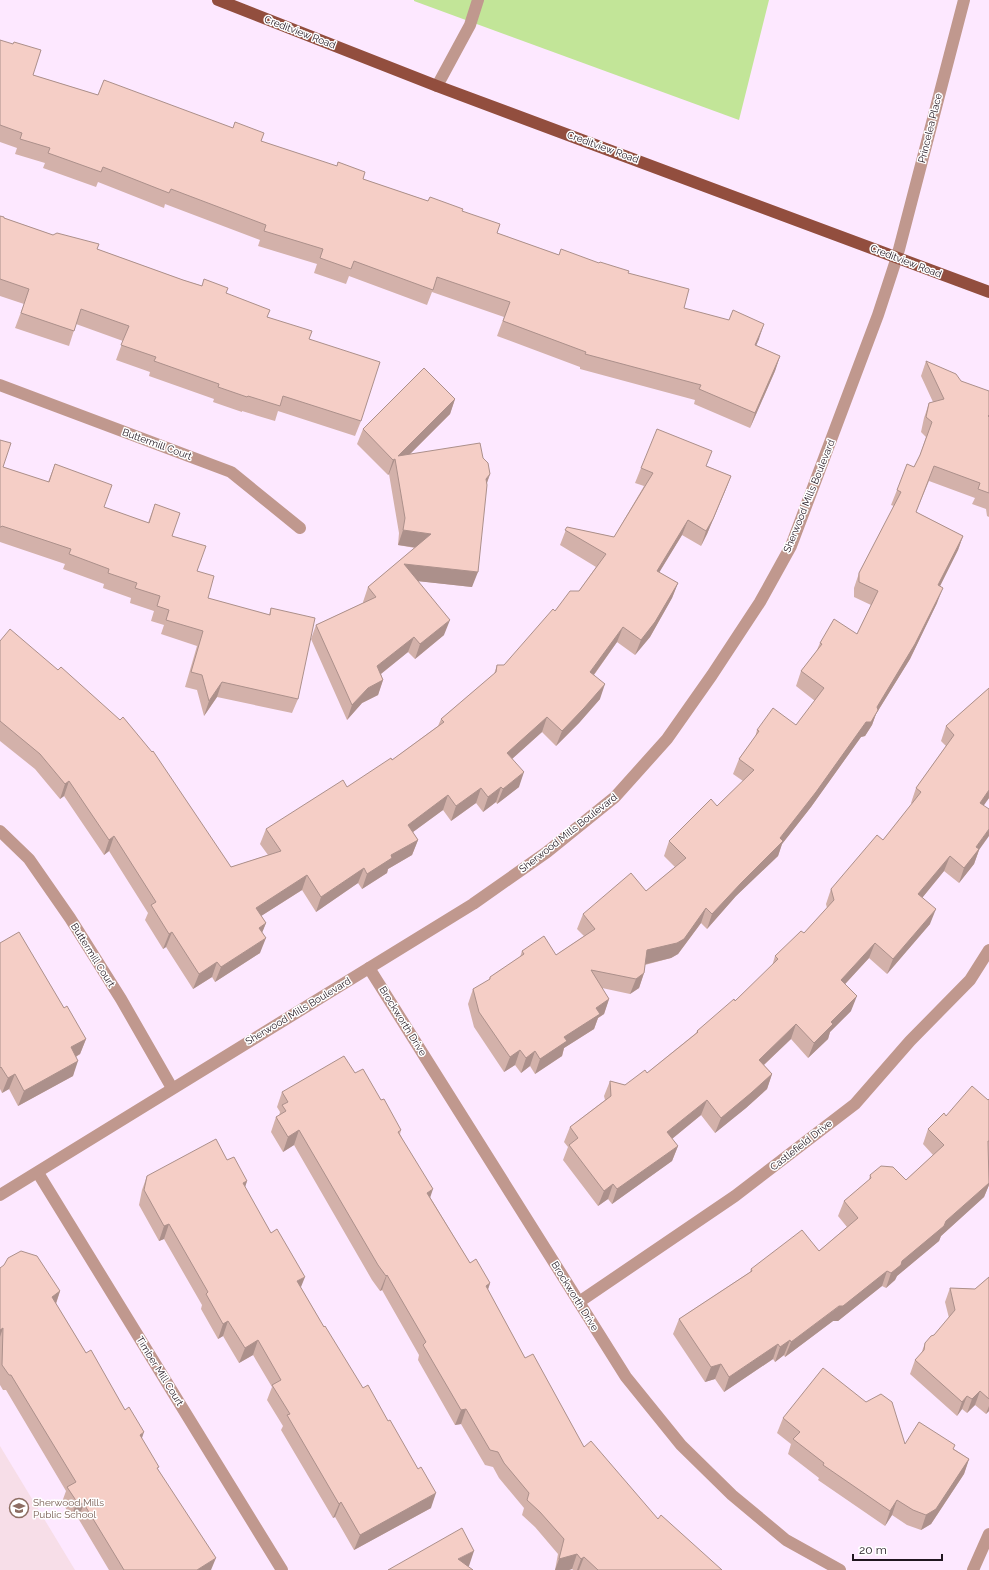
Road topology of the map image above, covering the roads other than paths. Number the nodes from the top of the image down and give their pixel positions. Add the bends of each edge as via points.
1 (218, 0) edge
2 (478, 0) edge
3 (964, 0) edge
4 (437, 86) junction
5 (896, 257) junction
6 (989, 292) edge
7 (0, 385) edge
8 (300, 528) dead end
9 (0, 831) edge
10 (989, 950) edge
11 (369, 968) junction
12 (172, 1088) junction
13 (38, 1173) junction
14 (0, 1195) edge
15 (579, 1302) junction
16 (989, 1534) edge
17 (282, 1570) edge
18 (840, 1570) edge
19 (973, 1570) edge

1 - 4 main road, Creditview Road
2 - 4 street via 470,25
3 - 5 street, Princelea Place
4 - 5 main road, Creditview Road
5 - 6 main road, Creditview Road
5 - 11 street, Sherwood Mills Boulevard via 878,315 791,546 760,602 667,739 615,797 547,852 473,904
7 - 8 street, Buttermill Court via 231,472
9 - 12 street, Buttermill Court via 29,859 70,918 121,999
10 - 15 street, Castlefield Drive via 970,980 910,1041 855,1104 735,1196
11 - 12 street, Sherwood Mills Boulevard
11 - 15 street, Brockworth Drive
12 - 13 street, Sherwood Mills Boulevard
13 - 14 street, Sherwood Mills Boulevard
13 - 17 street, Timber Mill Court
15 - 18 street, Brockworth Drive via 626,1377 681,1445 732,1495 786,1540
16 - 19 street

